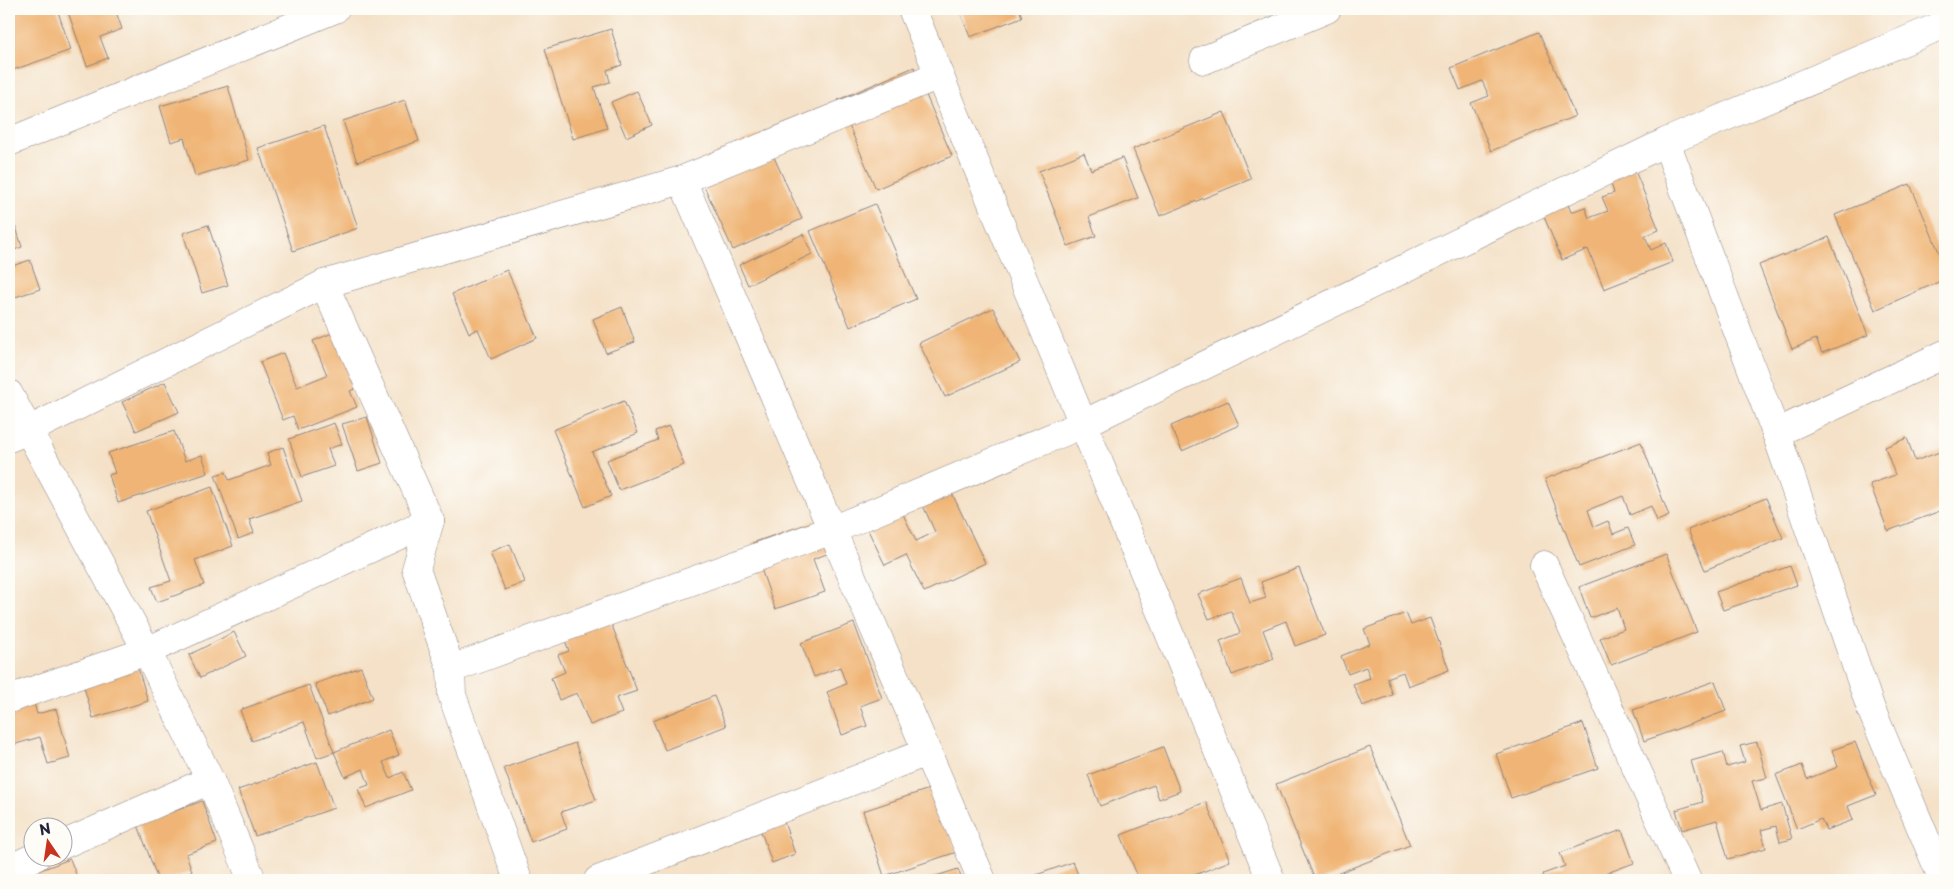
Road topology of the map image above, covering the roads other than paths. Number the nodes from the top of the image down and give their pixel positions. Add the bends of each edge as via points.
1 (335, 9) edge
2 (912, 9) edge
3 (1327, 9) edge
4 (1939, 9) edge
5 (1945, 23) edge
6 (1204, 60) dead end
7 (939, 75) junction
8 (9, 142) edge
9 (1666, 142) junction
10 (682, 180) junction
11 (324, 284) junction
12 (1945, 354) edge
13 (9, 394) edge
14 (1083, 424) junction
15 (1776, 433) junction
16 (19, 434) edge
17 (430, 521) junction
18 (832, 530) junction
19 (1544, 566) dead end
20 (148, 651) junction
21 (450, 669) junction
22 (9, 700) edge
23 (927, 752) junction
24 (210, 780) junction
25 (72, 841) edge
26 (22, 863) edge
27 (9, 869) edge
28 (252, 880) edge
29 (518, 880) edge
30 (598, 880) edge
31 (982, 880) edge
32 (1271, 880) edge
33 (1687, 880) edge
34 (1943, 880) edge

1 - 8 street
2 - 7 street
3 - 6 street
4 - 5 street
5 - 9 street
7 - 10 street
7 - 14 street
9 - 14 street
9 - 15 street
10 - 11 street
10 - 18 street
11 - 16 street
11 - 17 street
12 - 15 street
13 - 16 street
14 - 18 street
14 - 32 street
15 - 34 street via 1871,709
16 - 20 street
17 - 20 street
17 - 21 street via 416,569
18 - 21 street
18 - 23 street
19 - 33 street
20 - 22 street
20 - 24 street
21 - 29 street via 452,695
23 - 30 street
23 - 31 street
24 - 25 street
24 - 28 street
26 - 27 street

